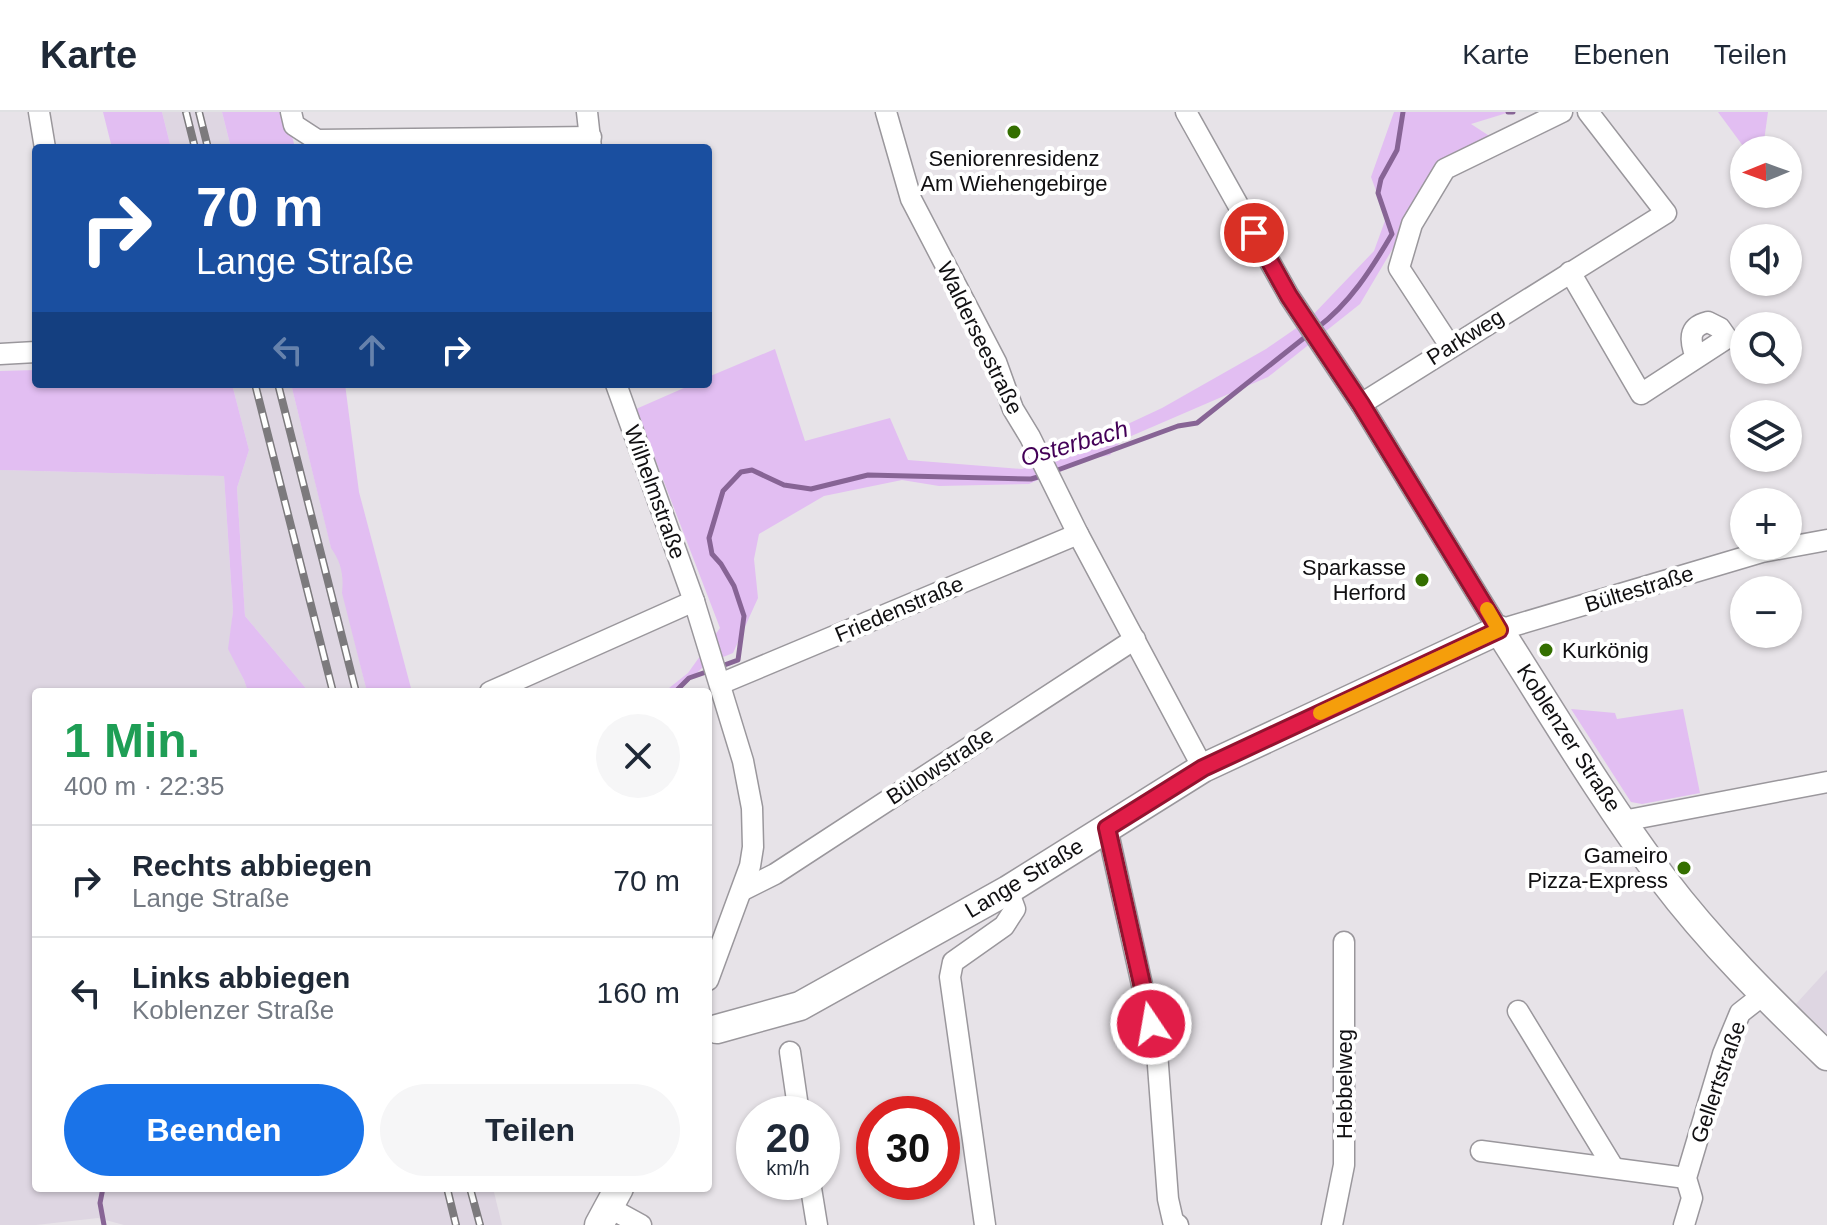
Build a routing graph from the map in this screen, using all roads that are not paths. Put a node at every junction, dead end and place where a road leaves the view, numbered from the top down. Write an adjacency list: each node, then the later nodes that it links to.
1 (39, 112): 9 (street)
2 (587, 112): 8 (street)
3 (886, 112): 17 (street, Walderseestraße)
4 (1186, 112): 16 (street, Koblenzer Straße)
5 (1562, 112): 11 (street)
6 (1588, 112): 10 (street, Parkweg)
7 (292, 118): 8 (street)
8 (591, 142)
9 (44, 144)
10 (1570, 272): 11 (street, Parkweg); 14 (street)
11 (1450, 346): 16 (street, Parkweg)
12 (32, 352): 13 (street)
13 (0, 354)
14 (1696, 358)
15 (617, 388): 19 (street, Wilhelmstraße)
16 (1361, 404): 20 (street, Koblenzer Straße)
17 (1078, 534): 21 (street, Walderseestraße); 22 (street, Friedenstraße)
18 (1827, 540): 20 (street, Bültestraße)
19 (694, 601): 22 (street, Wilhelmstraße); 23 (street)
20 (1499, 630): 24 (street, Lange Straße); 26 (street, Koblenzer Straße)
21 (1135, 639): 24 (street, Walderseestraße); 28 (street, Bülowstraße)
22 (718, 678): 28 (street, Wilhelmstraße)
23 (499, 688)
24 (1203, 768): 27 (street, Lange Straße)
25 (1827, 782): 26 (street)
26 (1623, 821): 32 (street, Koblenzer Straße)
27 (1107, 828): 29 (street, Lange Straße); 46 (street)
28 (743, 890): 31 (street, Wilhelmstraße)
29 (1008, 890): 34 (street, Lange Straße); 45 (street)
30 (1344, 942): 47 (street, Hebbelweg)
31 (712, 970)
32 (1763, 995): 36 (street, Koblenzer Straße); 40 (street, Gellertstraße)
33 (1518, 1011): 39 (street)
34 (712, 1030)
35 (790, 1052): 37 (street)
36 (1827, 1056)
37 (796, 1096)
38 (1481, 1151): 39 (street)
39 (1613, 1167): 40 (street)
40 (1686, 1178): 48 (street, Gellertstraße)
41 (813, 1200): 44 (street)
42 (609, 1207): 43 (street)
43 (641, 1225)
44 (817, 1225)
45 (985, 1225)
46 (1178, 1225)
47 (1332, 1225)
48 (1684, 1225)

